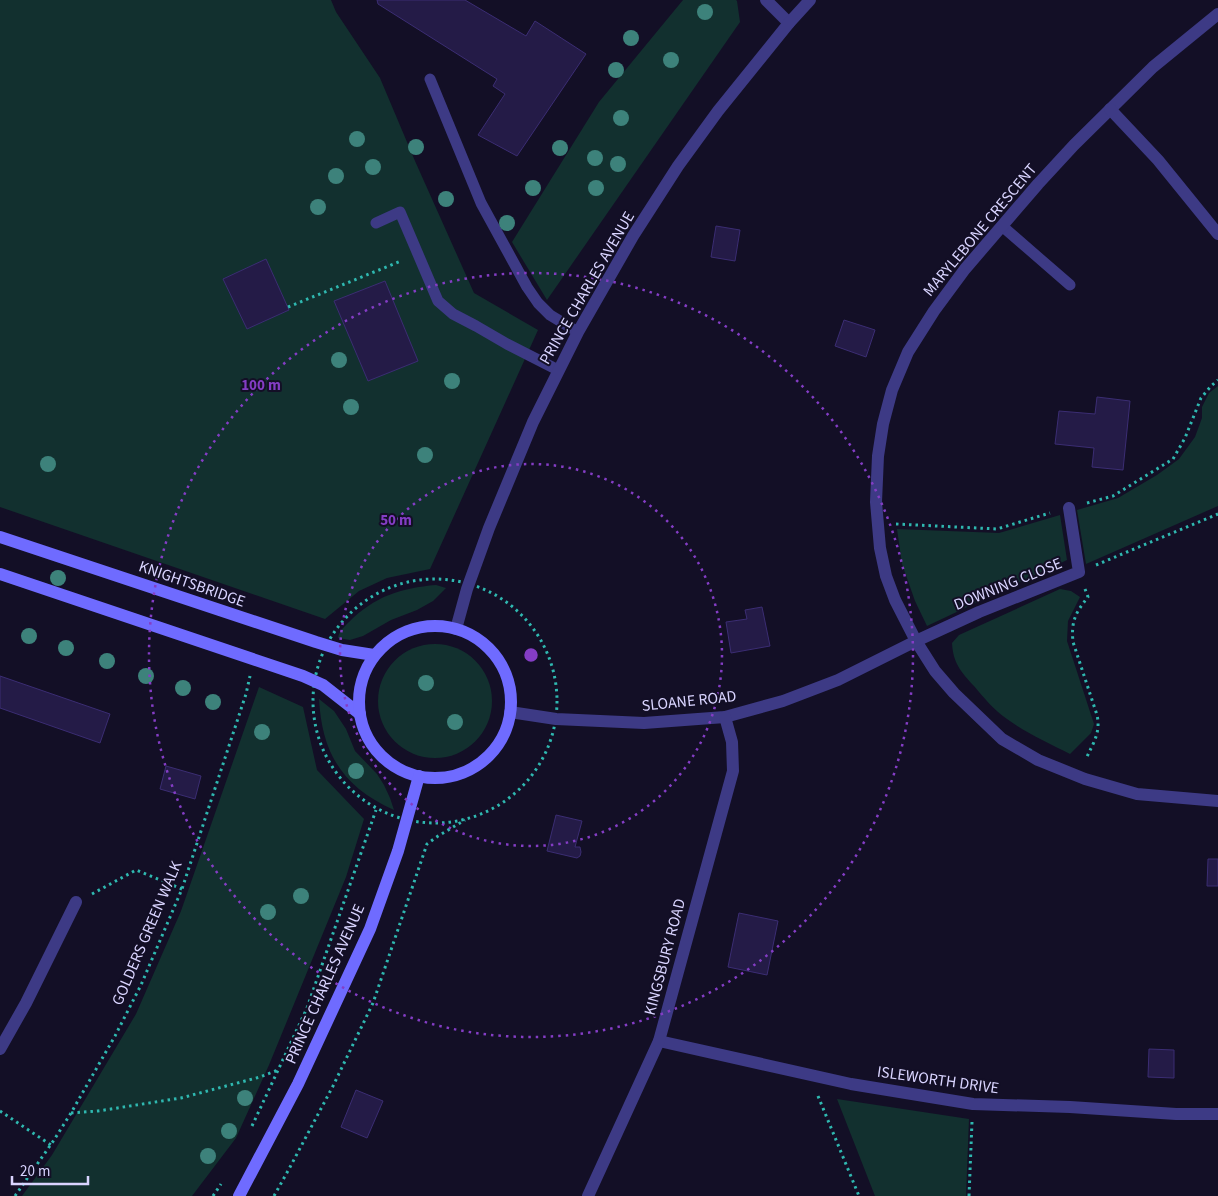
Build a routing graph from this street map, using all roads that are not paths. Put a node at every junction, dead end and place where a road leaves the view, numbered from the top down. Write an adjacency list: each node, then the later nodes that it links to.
1 (766, 0): 4 (street)
2 (810, 0): 4 (street, PRINCE CHARLES AVENUE)
3 (1218, 14): 6 (street, MARYLEBONE CRESCENT)
4 (789, 23): 11 (street, PRINCE CHARLES AVENUE)
5 (430, 79): 11 (lane)
6 (1110, 109): 8 (street, MARYLEBONE CRESCENT); 9 (street)
7 (376, 223): 12 (lane)
8 (1002, 226): 10 (lane); 17 (street, MARYLEBONE CRESCENT)
9 (1218, 234)
10 (1070, 285)
11 (578, 332): 12 (street, PRINCE CHARLES AVENUE)
12 (558, 370): 16 (street, PRINCE CHARLES AVENUE)
13 (1069, 508): 17 (street, DOWNING CLOSE)
14 (0, 537): 18 (street, KNIGHTSBRIDGE)
15 (0, 574): 20 (street)
16 (456, 629): 18 (street); 19 (street)
17 (916, 641): 21 (street, SLOANE ROAD); 23 (street, MARYLEBONE CRESCENT)
18 (374, 655): 20 (street)
19 (510, 712): 21 (street, SLOANE ROAD); 22 (street)
20 (360, 714): 22 (street)
21 (725, 717): 25 (street, KINGSBURY ROAD)
22 (419, 776): 28 (street, PRINCE CHARLES AVENUE)
23 (1218, 801)
24 (76, 902): 26 (street)
25 (659, 1041): 27 (street, ISLEWORTH DRIVE); 29 (street, KINGSBURY ROAD)
26 (0, 1049)
27 (1218, 1114)
28 (239, 1196)
29 (588, 1196)

